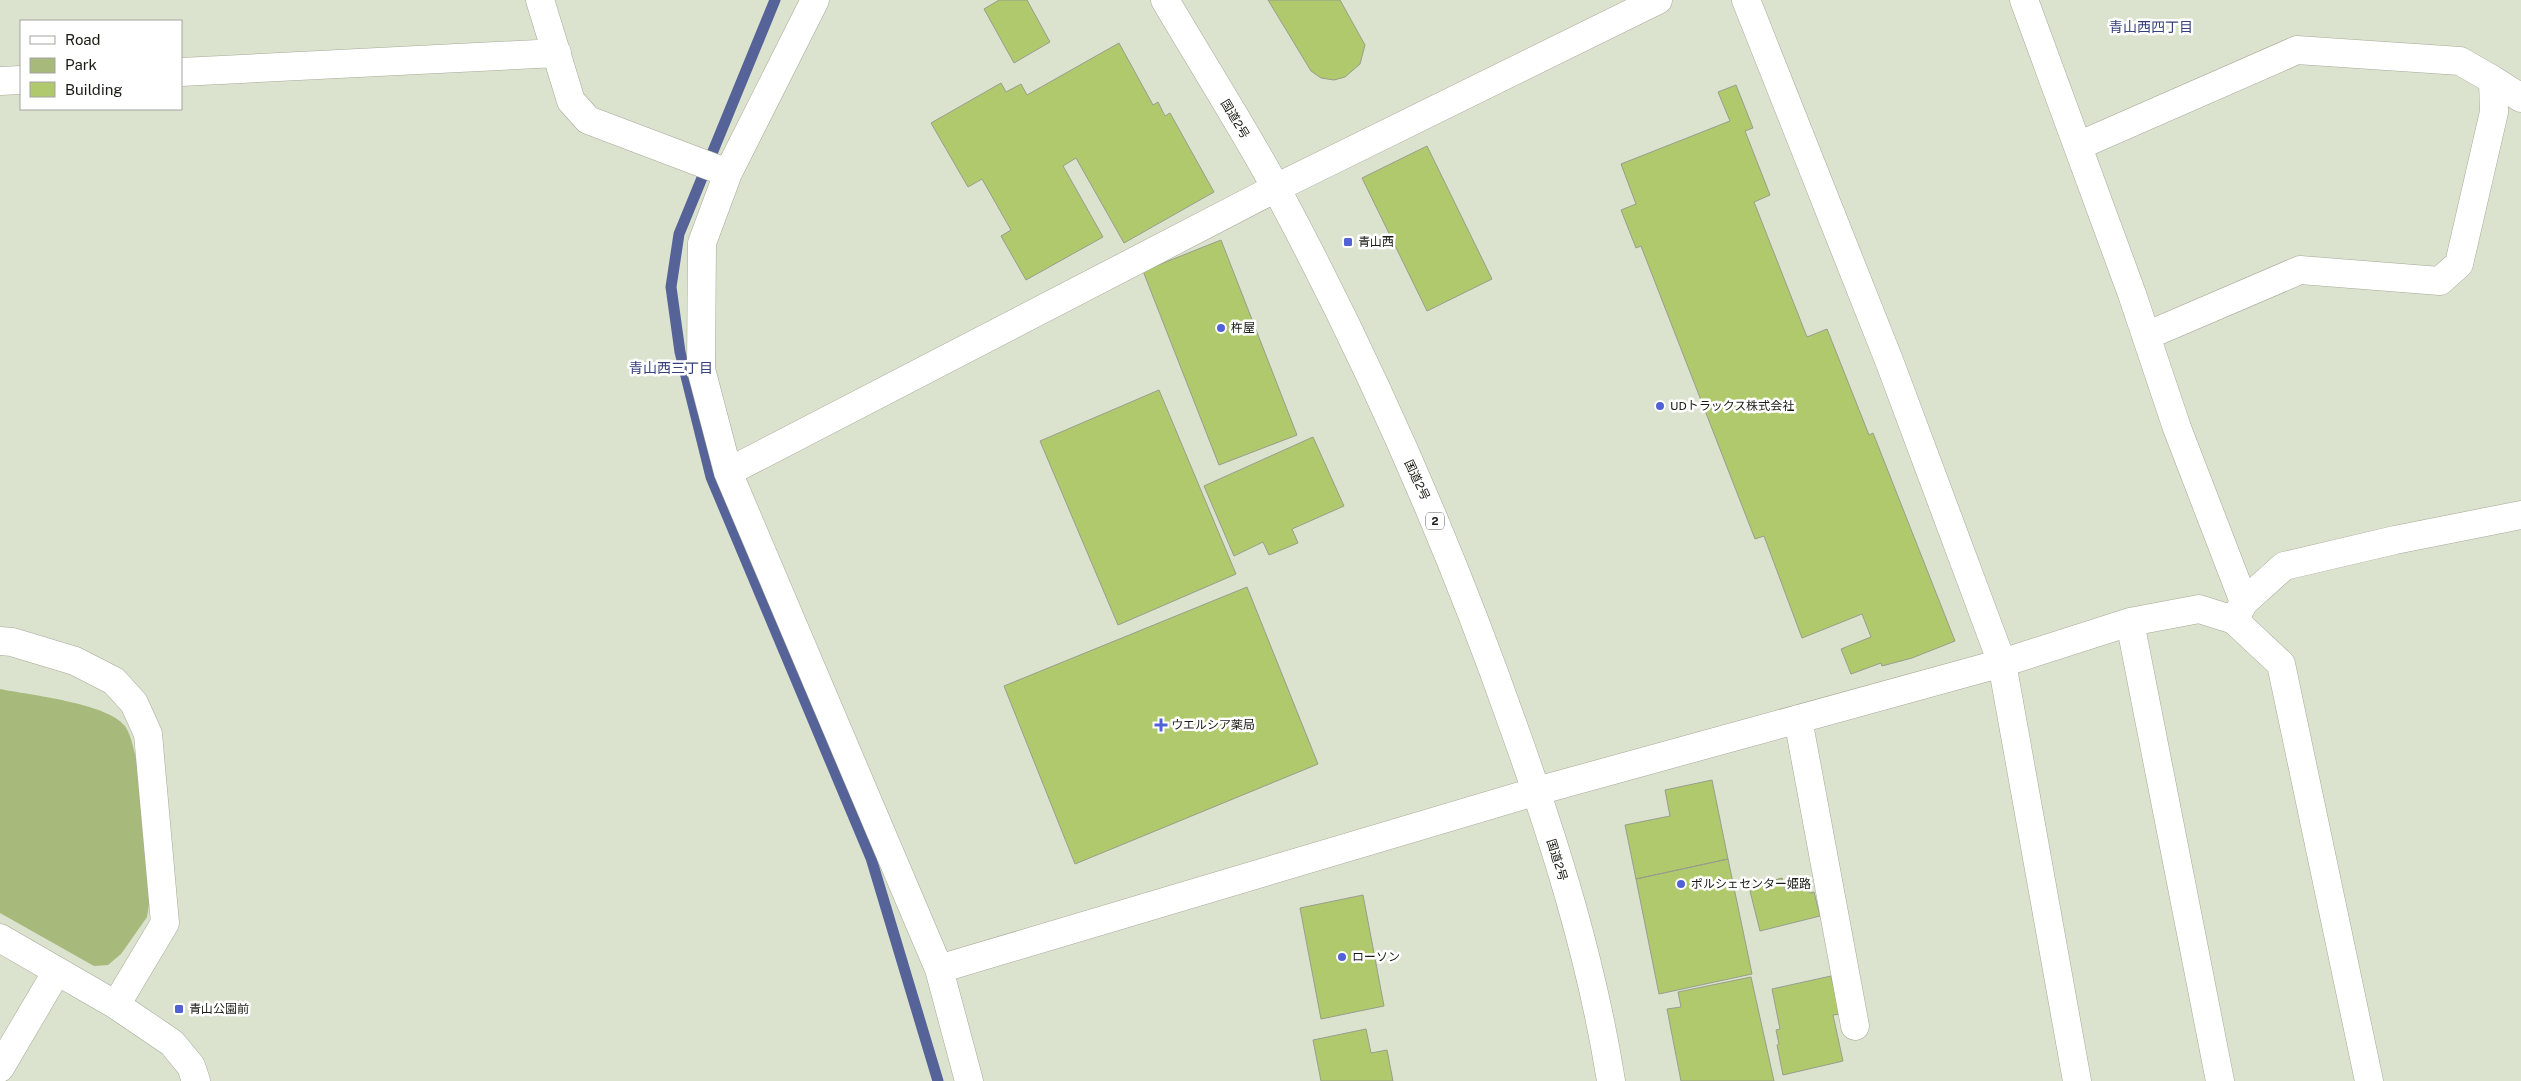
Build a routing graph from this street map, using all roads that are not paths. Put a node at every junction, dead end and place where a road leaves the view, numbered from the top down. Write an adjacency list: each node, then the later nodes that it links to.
1 (540, 0): 7 (main road)
2 (815, 0): 14 (main road)
3 (1165, 0): 15 (main road, 国道2号 / 2)
4 (1746, 0): 22 (main road)
5 (2024, 0): 13 (main road)
6 (1640, 4): 15 (main road)
7 (557, 53): 8 (main road); 14 (main road)
8 (182, 72)
9 (20, 80): 11 (main road)
10 (2493, 80): 12 (main road); 13 (main road); 16 (main road)
11 (0, 81)
12 (2521, 98)
13 (2078, 146): 16 (main road)
14 (728, 173): 17 (main road)
15 (1276, 188): 17 (main road); 24 (main road, 国道2号 / 2)
16 (2146, 336): 19 (main road)
17 (728, 472): 26 (main road)
18 (2521, 515): 19 (main road)
19 (2239, 611): 20 (main road); 36 (main road)
20 (2130, 622): 22 (main road); 35 (main road)
21 (0, 641): 28 (main road)
22 (2002, 663): 23 (main road); 34 (main road)
23 (1798, 719): 24 (main road); 29 (main road)
24 (1537, 791): 26 (main road); 33 (main road, 国道2号 / 2)
25 (0, 938): 27 (main road)
26 (939, 969): 32 (main road)
27 (57, 971): 28 (main road); 30 (main road)
28 (116, 1006): 31 (main road)
29 (1855, 1026)
30 (0, 1068)
31 (196, 1081)
32 (969, 1081)
33 (1611, 1081)
34 (2077, 1081)
35 (2220, 1081)
36 (2369, 1081)

